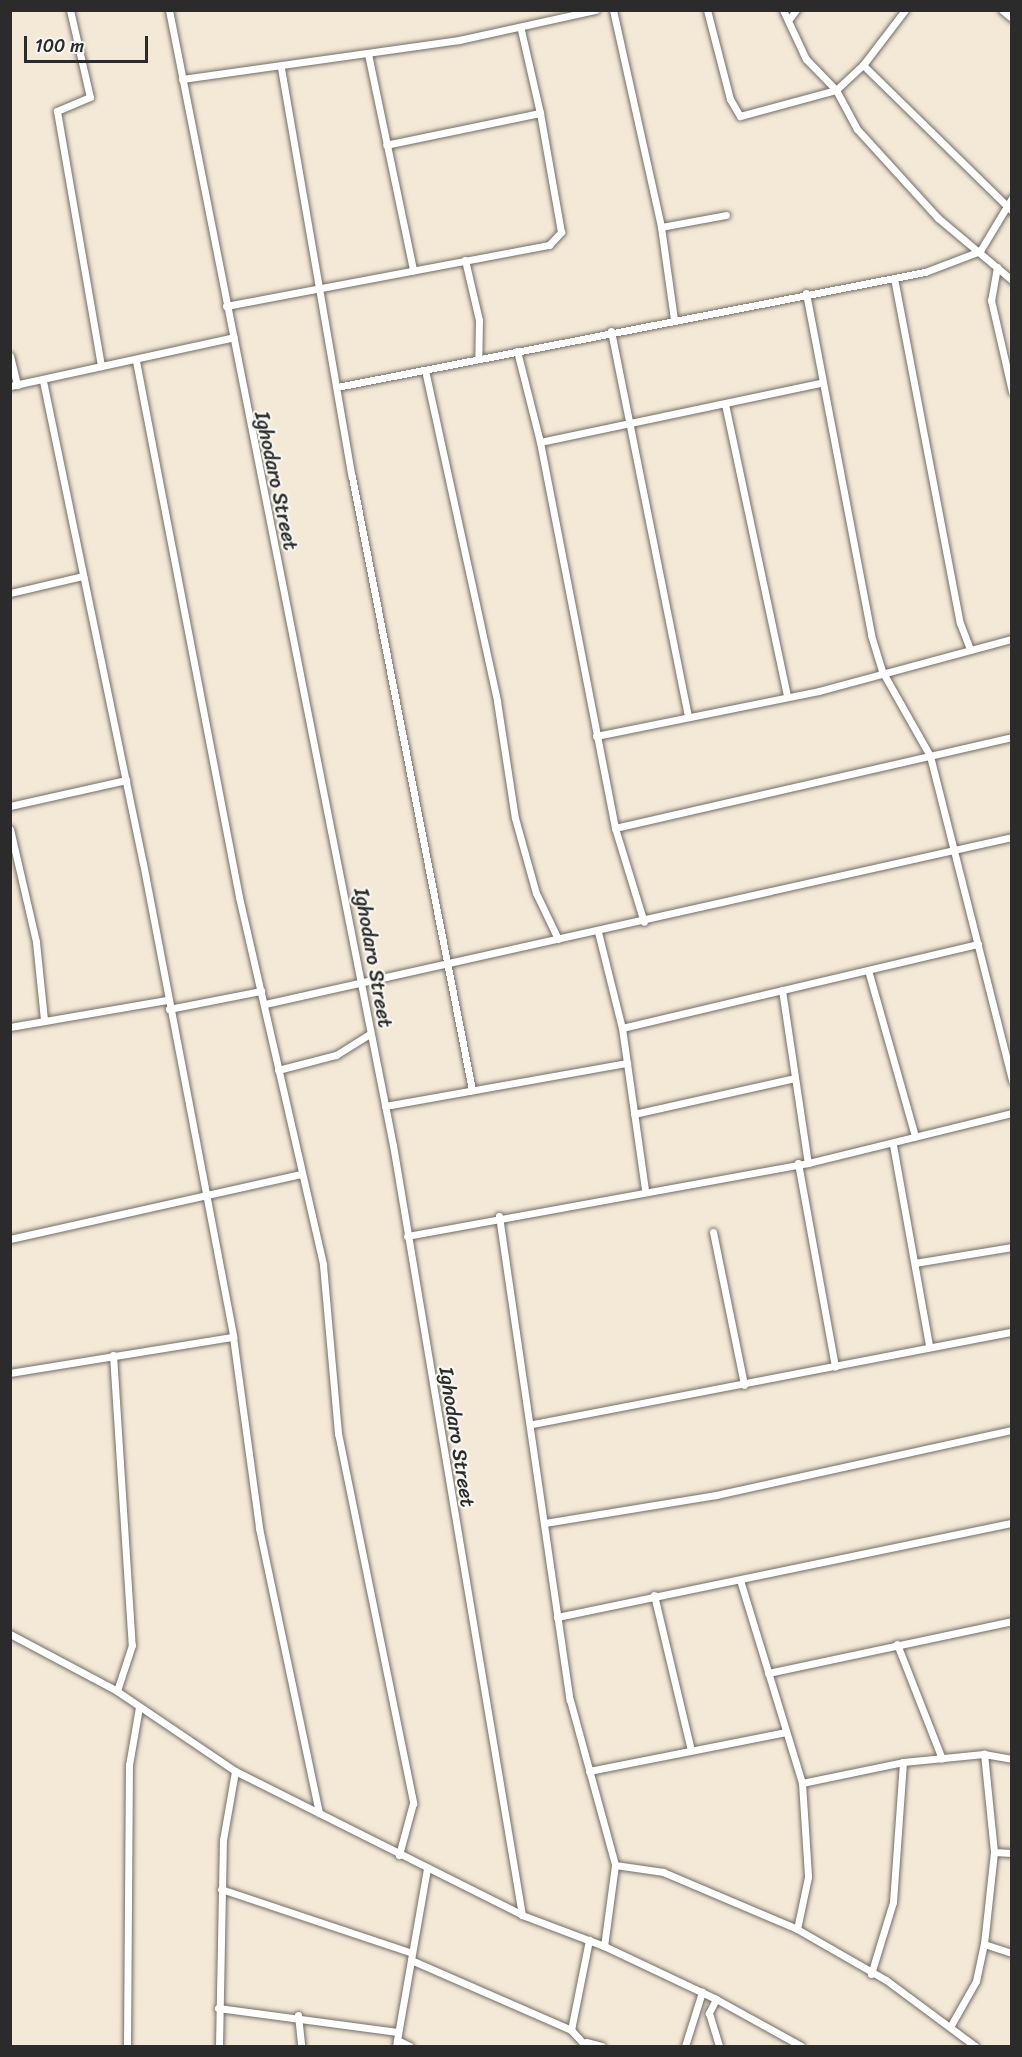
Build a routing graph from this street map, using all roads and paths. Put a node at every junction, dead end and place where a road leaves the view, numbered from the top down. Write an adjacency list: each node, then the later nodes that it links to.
1 (70, 10): 40 (street)
2 (170, 10): 16 (street, Ighodaro Street)
3 (596, 10): 12 (street)
4 (613, 10): 23 (street)
5 (707, 10): 17 (street)
6 (783, 10): 10 (street)
7 (796, 10): 10 (street)
8 (904, 10): 14 (street)
9 (1002, 10): 11 (street)
10 (790, 18): 17 (street)
11 (1011, 18)
12 (521, 30): 13 (street); 18 (street)
13 (368, 54): 15 (street); 19 (street)
14 (863, 65): 17 (street); 21 (street)
15 (281, 68): 16 (street); 30 (street)
16 (182, 80): 32 (street, Ighodaro Street)
17 (836, 90): 24 (street)
18 (540, 112): 19 (street); 25 (street)
19 (386, 145): 27 (street)
20 (1011, 198): 21 (street)
21 (1008, 208): 24 (street)
22 (726, 215): 23 (street)
23 (661, 227): 33 (street)
24 (980, 251): 26 (street); 28 (street)
25 (465, 260): 27 (street); 38 (street)
26 (998, 267): 29 (street); 46 (street)
27 (413, 270): 30 (street)
28 (894, 278): 31 (street); 53 (street)
29 (1011, 280)
30 (319, 285): 32 (street); 45 (street)
31 (806, 293): 33 (street); 43 (street)
32 (226, 306): 35 (street, Ighodaro Street)
33 (674, 319): 34 (street)
34 (611, 331): 36 (street); 48 (street)
35 (234, 338): 39 (street); 72 (street, Ighodaro Street)
36 (517, 351): 38 (street); 49 (street)
37 (10, 356): 44 (street)
38 (478, 359): 41 (street)
39 (136, 361): 40 (street); 74 (street)
40 (101, 366): 42 (street)
41 (425, 370): 45 (street); 68 (street)
42 (43, 381): 44 (street); 50 (street)
43 (819, 383): 47 (street); 54 (street)
44 (14, 386)
45 (337, 387): 70 (street)
46 (1011, 393)
47 (725, 404): 48 (street); 55 (street)
48 (629, 424): 49 (street); 56 (street)
49 (540, 442): 57 (street)
50 (83, 576): 51 (street); 60 (street)
51 (10, 593)
52 (1011, 639): 53 (street)
53 (970, 649): 54 (street)
54 (882, 671): 55 (street); 59 (street)
55 (787, 696): 56 (street)
56 (688, 715): 57 (street)
57 (596, 736): 62 (street)
58 (1011, 737): 59 (street)
59 (930, 756): 62 (street); 65 (street)
60 (126, 780): 61 (street); 75 (street)
61 (10, 806)
62 (615, 828): 66 (street)
63 (10, 829): 78 (street)
64 (1011, 837): 65 (street)
65 (956, 851): 66 (street); 69 (street)
66 (644, 922): 67 (street)
67 (598, 932): 68 (street); 80 (street)
68 (558, 939): 70 (street)
69 (978, 944): 71 (street); 85 (street)
70 (447, 962): 72 (street); 86 (street)
71 (868, 970): 73 (street); 90 (street)
72 (361, 981): 76 (street); 81 (street, Ighodaro Street)
73 (782, 990): 80 (street); 84 (street)
74 (261, 991): 76 (street); 77 (street)
75 (167, 1000): 77 (street); 78 (street)
76 (265, 1004): 83 (street)
77 (169, 1009): 96 (street)
78 (44, 1020): 79 (street)
79 (10, 1027)
80 (622, 1028): 82 (street)
81 (369, 1034): 83 (street); 87 (street, Ighodaro Street)
82 (627, 1063): 86 (street); 89 (street)
83 (278, 1070): 94 (street)
84 (795, 1078): 89 (street); 93 (street)
85 (1011, 1081)
86 (472, 1090): 87 (street)
87 (385, 1106): 99 (street, Ighodaro Street)
88 (1011, 1113): 90 (street)
89 (634, 1114): 95 (street)
90 (915, 1136): 91 (street)
91 (893, 1145): 93 (street); 102 (street)
92 (798, 1163): 93 (street); 95 (street); 107 (street)
93 (808, 1163)
94 (301, 1174): 96 (street); 135 (street)
95 (645, 1189): 97 (street)
96 (204, 1194): 100 (street); 104 (street)
97 (499, 1216): 99 (street); 110 (street)
98 (713, 1232): 109 (street)
99 (407, 1236): 139 (street, Ighodaro Street)
100 (10, 1239)
101 (1011, 1247): 102 (street)
102 (915, 1263): 105 (street)
103 (1011, 1332): 105 (street)
104 (233, 1337): 106 (street); 132 (street)
105 (929, 1345): 107 (street)
106 (113, 1355): 108 (street); 121 (street)
107 (836, 1367): 109 (street)
108 (10, 1373)
109 (744, 1385): 110 (street)
110 (533, 1424): 112 (street)
111 (1011, 1430): 112 (street)
112 (545, 1524): 116 (street)
113 (1011, 1524): 114 (street)
114 (740, 1580): 115 (street); 120 (street)
115 (654, 1595): 116 (street); 124 (street)
116 (556, 1617): 130 (street)
117 (1011, 1621): 119 (street)
118 (10, 1634): 121 (street)
119 (897, 1644): 120 (street); 126 (street)
120 (768, 1673): 123 (street)
121 (117, 1691): 122 (street)
122 (139, 1707): 129 (street); 156 (street)
123 (786, 1732): 124 (street); 131 (street)
124 (691, 1750): 130 (street)
125 (984, 1754): 126 (street); 127 (street); 133 (street)
126 (942, 1759): 128 (street)
127 (1011, 1759)
128 (903, 1762): 131 (street); 146 (street)
129 (235, 1771): 132 (street); 138 (street)
130 (589, 1772): 136 (street)
131 (802, 1783): 140 (street)
132 (319, 1813): 135 (street)
133 (994, 1852): 134 (street); 142 (street)
134 (1011, 1853)
135 (399, 1855): 137 (street)
136 (615, 1865): 140 (street); 143 (street)
137 (427, 1868): 139 (street); 145 (street)
138 (221, 1889): 145 (street); 149 (street)
139 (522, 1915): 141 (street)
140 (797, 1929): 146 (street)
141 (589, 1940): 143 (street); 152 (street)
142 (984, 1944): 144 (street); 151 (street)
143 (604, 1946): 147 (street)
144 (1011, 1953)
145 (411, 1956): 152 (street); 153 (street)
146 (872, 1974): 151 (street)
147 (702, 1992): 148 (street); 161 (street)
148 (716, 1999): 162 (street); 163 (street)
149 (218, 2008): 150 (street); 157 (street)
150 (298, 2015): 153 (street); 158 (street)
151 (950, 2028): 164 (street)
152 (571, 2030): 155 (street)
153 (397, 2032): 154 (street)
154 (396, 2043): 159 (street)
155 (586, 2044): 160 (street)
156 (127, 2046)
157 (219, 2046)
158 (301, 2046)
159 (410, 2046)
160 (602, 2046)
161 (685, 2046)
162 (718, 2046)
163 (801, 2046)
164 (975, 2046)

